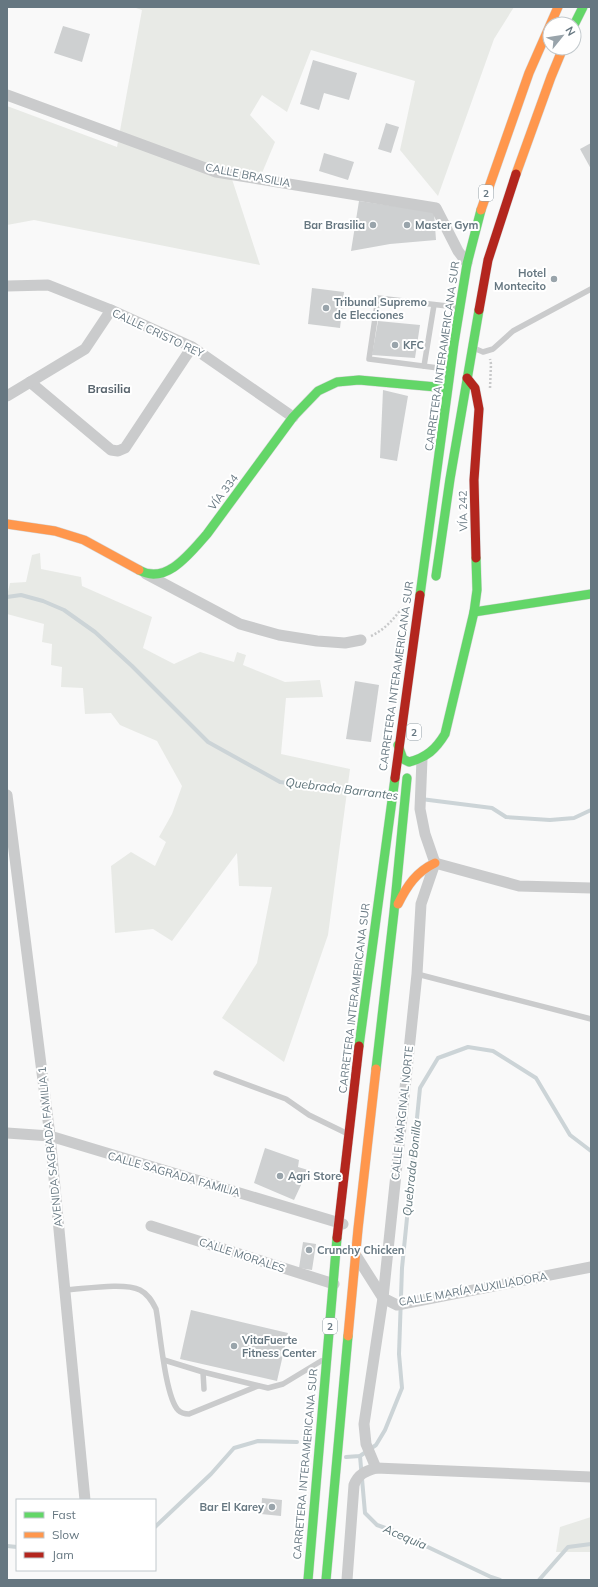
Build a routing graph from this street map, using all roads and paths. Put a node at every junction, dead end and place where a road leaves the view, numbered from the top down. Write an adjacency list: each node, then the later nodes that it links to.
1 (558, 7): 6 (main road, CARRETERA INTERAMERICANA SUR / 2)
2 (583, 7): 3 (main road)
3 (578, 16)
4 (560, 56): 14 (main road, 2)
5 (7, 95): 7 (street, CALLE BRASILIA)
6 (477, 223): 7 (main road, CARRETERA INTERAMERICANA SUR / 2); 14 (main road)
7 (467, 263): 11 (main road, CARRETERA INTERAMERICANA SUR / 2)
8 (7, 286): 12 (street, CALLE CRISTO REY)
9 (591, 289): 14 (lane)
10 (434, 305): 11 (lane); 16 (lane); 16 (lane)
11 (460, 308): 17 (main road, CARRETERA INTERAMERICANA SUR / 2)
12 (111, 310): 13 (street, CALLE CRISTO REY); 19 (street)
13 (192, 347): 19 (street); 22 (street, CALLE CRISTO REY)
14 (472, 347): 15 (main road, 2)
15 (469, 362): 18 (main road, 2); 20 (main road)
16 (424, 366): 17 (lane)
17 (450, 369): 20 (main road, CARRETERA INTERAMERICANA SUR / 2)
18 (467, 378): 23 (main road, 2); 29 (main road, VÍA 242)
19 (30, 382): 21 (street)
20 (447, 388): 22 (main road, VÍA 334); 23 (main road); 31 (main road, CARRETERA INTERAMERICANA SUR / 2)
21 (7, 396)
22 (293, 417): 25 (main road, VÍA 334)
23 (455, 449): 26 (main road, 2)
24 (7, 524): 25 (main road)
25 (143, 573): 30 (street)
26 (436, 582)
27 (591, 594): 29 (main road)
28 (404, 606): 30 (path)
29 (474, 612): 33 (main road, VÍA 242)
30 (360, 640)
31 (398, 745): 32 (main road); 43 (main road, CARRETERA INTERAMERICANA SUR / 2)
32 (410, 758): 33 (main road, VÍA 242); 38 (main road, 2)
33 (422, 759): 35 (street)
34 (7, 795): 36 (street, AVENIDA SAGRADA FAMILIA 1)
35 (435, 863): 37 (street); 38 (main road); 39 (street, CALLE MARGINAL NORTE)
36 (12, 866): 44 (street, AVENIDA SAGRADA FAMILIA 1)
37 (591, 888)
38 (394, 912): 47 (main road, 2)
39 (417, 974): 40 (lane); 52 (street, CALLE MARGINAL NORTE)
40 (591, 1019)
41 (216, 1073): 43 (lane)
42 (7, 1133): 44 (street, CALLE SAGRADA FAMILIA)
43 (349, 1134): 45 (main road, CARRETERA INTERAMERICANA SUR / 2)
44 (50, 1136): 45 (street, CALLE SAGRADA FAMILIA); 51 (street, AVENIDA SAGRADA FAMILIA 1)
45 (340, 1222): 47 (street, CALLE SAGRADA FAMILIA); 50 (main road, CARRETERA INTERAMERICANA SUR / 2)
46 (151, 1226): 50 (street, CALLE MORALES)
47 (358, 1229): 48 (main road, 2)
48 (356, 1255): 52 (street, CALLE MARÍA AUXILIADORA); 62 (main road, 2)
49 (591, 1267): 52 (street, CALLE MARÍA AUXILIADORA)
50 (334, 1284): 53 (main road, CARRETERA INTERAMERICANA SUR / 2)
51 (65, 1290): 54 (lane); 60 (street, AVENIDA SAGRADA FAMILIA 1)
52 (383, 1298): 58 (street, CALLE MARGINAL NORTE)
53 (326, 1358): 56 (lane); 61 (main road, CARRETERA INTERAMERICANA SUR / 2)
54 (164, 1360): 55 (lane); 56 (lane)
55 (203, 1372): 56 (lane); 57 (lane)
56 (258, 1386)
57 (204, 1389)
58 (376, 1468): 59 (street); 63 (street)
59 (591, 1477)
60 (85, 1499)
61 (308, 1580)
62 (326, 1580)
63 (347, 1580)

